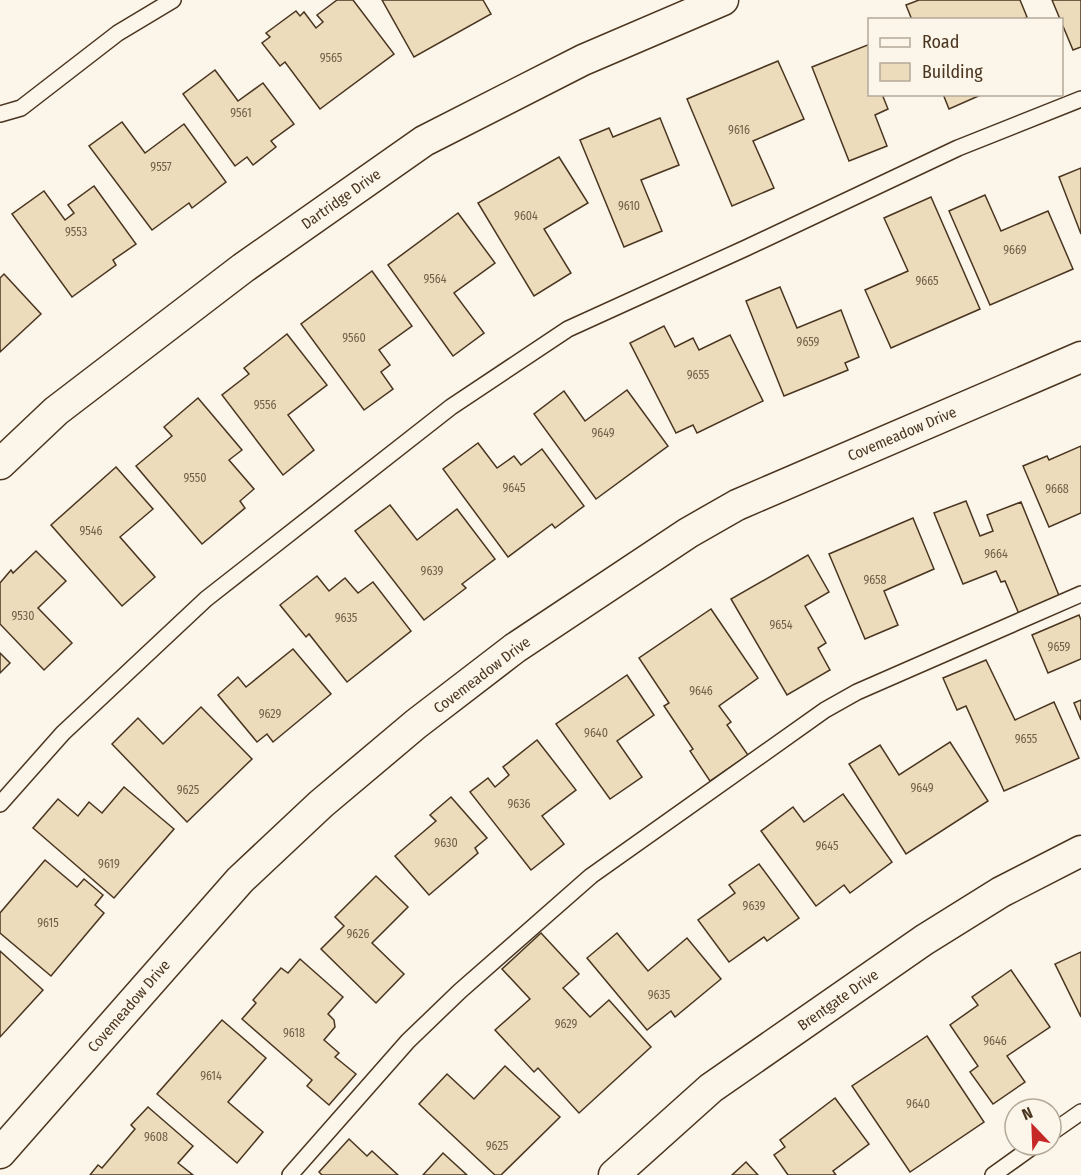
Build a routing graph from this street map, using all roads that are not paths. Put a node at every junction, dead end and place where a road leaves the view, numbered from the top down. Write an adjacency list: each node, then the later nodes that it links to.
1 (173, 0): 4 (lane)
2 (723, 0): 6 (street, Dartridge Drive)
3 (1081, 99): 8 (lane)
4 (0, 114)
5 (1081, 357): 12 (street, Covemeadow Drive)
6 (0, 464)
7 (1081, 594): 14 (lane)
8 (0, 804)
9 (1081, 851): 15 (street, Brentgate Drive)
10 (1081, 1112): 11 (lane)
11 (1063, 1125)
12 (0, 1153)
13 (1018, 1157): 16 (lane)
14 (290, 1175)
15 (614, 1175)
16 (993, 1175)

